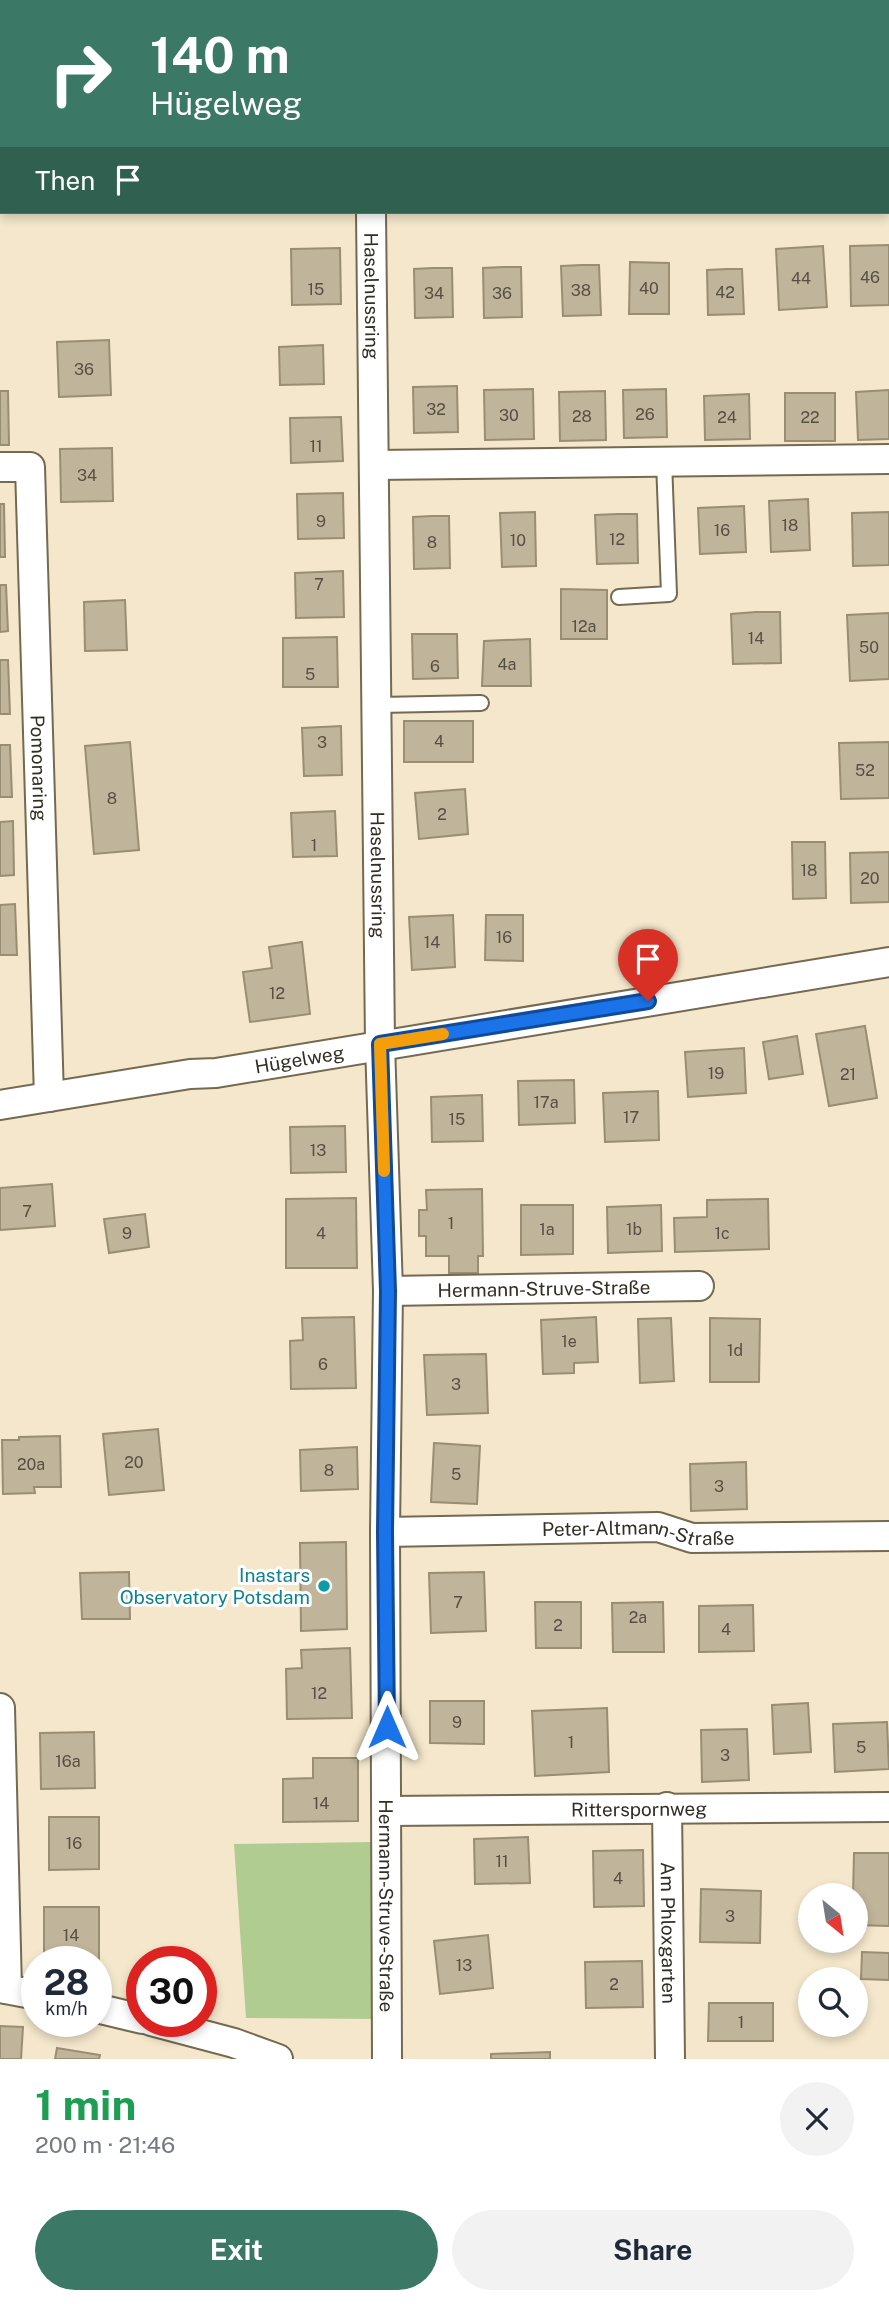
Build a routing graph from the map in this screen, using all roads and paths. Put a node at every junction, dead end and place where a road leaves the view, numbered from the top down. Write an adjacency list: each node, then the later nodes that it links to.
1 (371, 214): 4 (street, Haselnussring)
2 (889, 458): 3 (street)
3 (664, 461): 4 (street); 6 (lane)
4 (375, 465): 8 (street, Haselnussring)
5 (0, 467): 11 (street, Pomonaring)
6 (620, 597)
7 (481, 703): 8 (lane)
8 (378, 705): 10 (street, Haselnussring)
9 (889, 962): 10 (street, Hügelweg)
10 (380, 1044): 11 (street, Hügelweg); 14 (street, Hermann-Struve-Straße)
11 (49, 1097): 12 (street, Hügelweg)
12 (0, 1105)
13 (699, 1286): 14 (street, Hermann-Struve-Straße)
14 (388, 1291): 15 (street, Hermann-Struve-Straße)
15 (385, 1532): 16 (street, Peter-Altmann-Straße); 20 (street, Hermann-Struve-Straße)
16 (889, 1536)
17 (0, 1708): 21 (street)
18 (667, 1807): 19 (street, Ritterspornweg); 20 (street, Ritterspornweg); 25 (street, Am Phloxgarten)
19 (889, 1807)
20 (387, 1811): 24 (street, Hermann-Struve-Straße)
21 (4, 1988)
22 (211, 2037): 23 (street)
23 (278, 2059)
24 (387, 2059)
25 (670, 2059)

